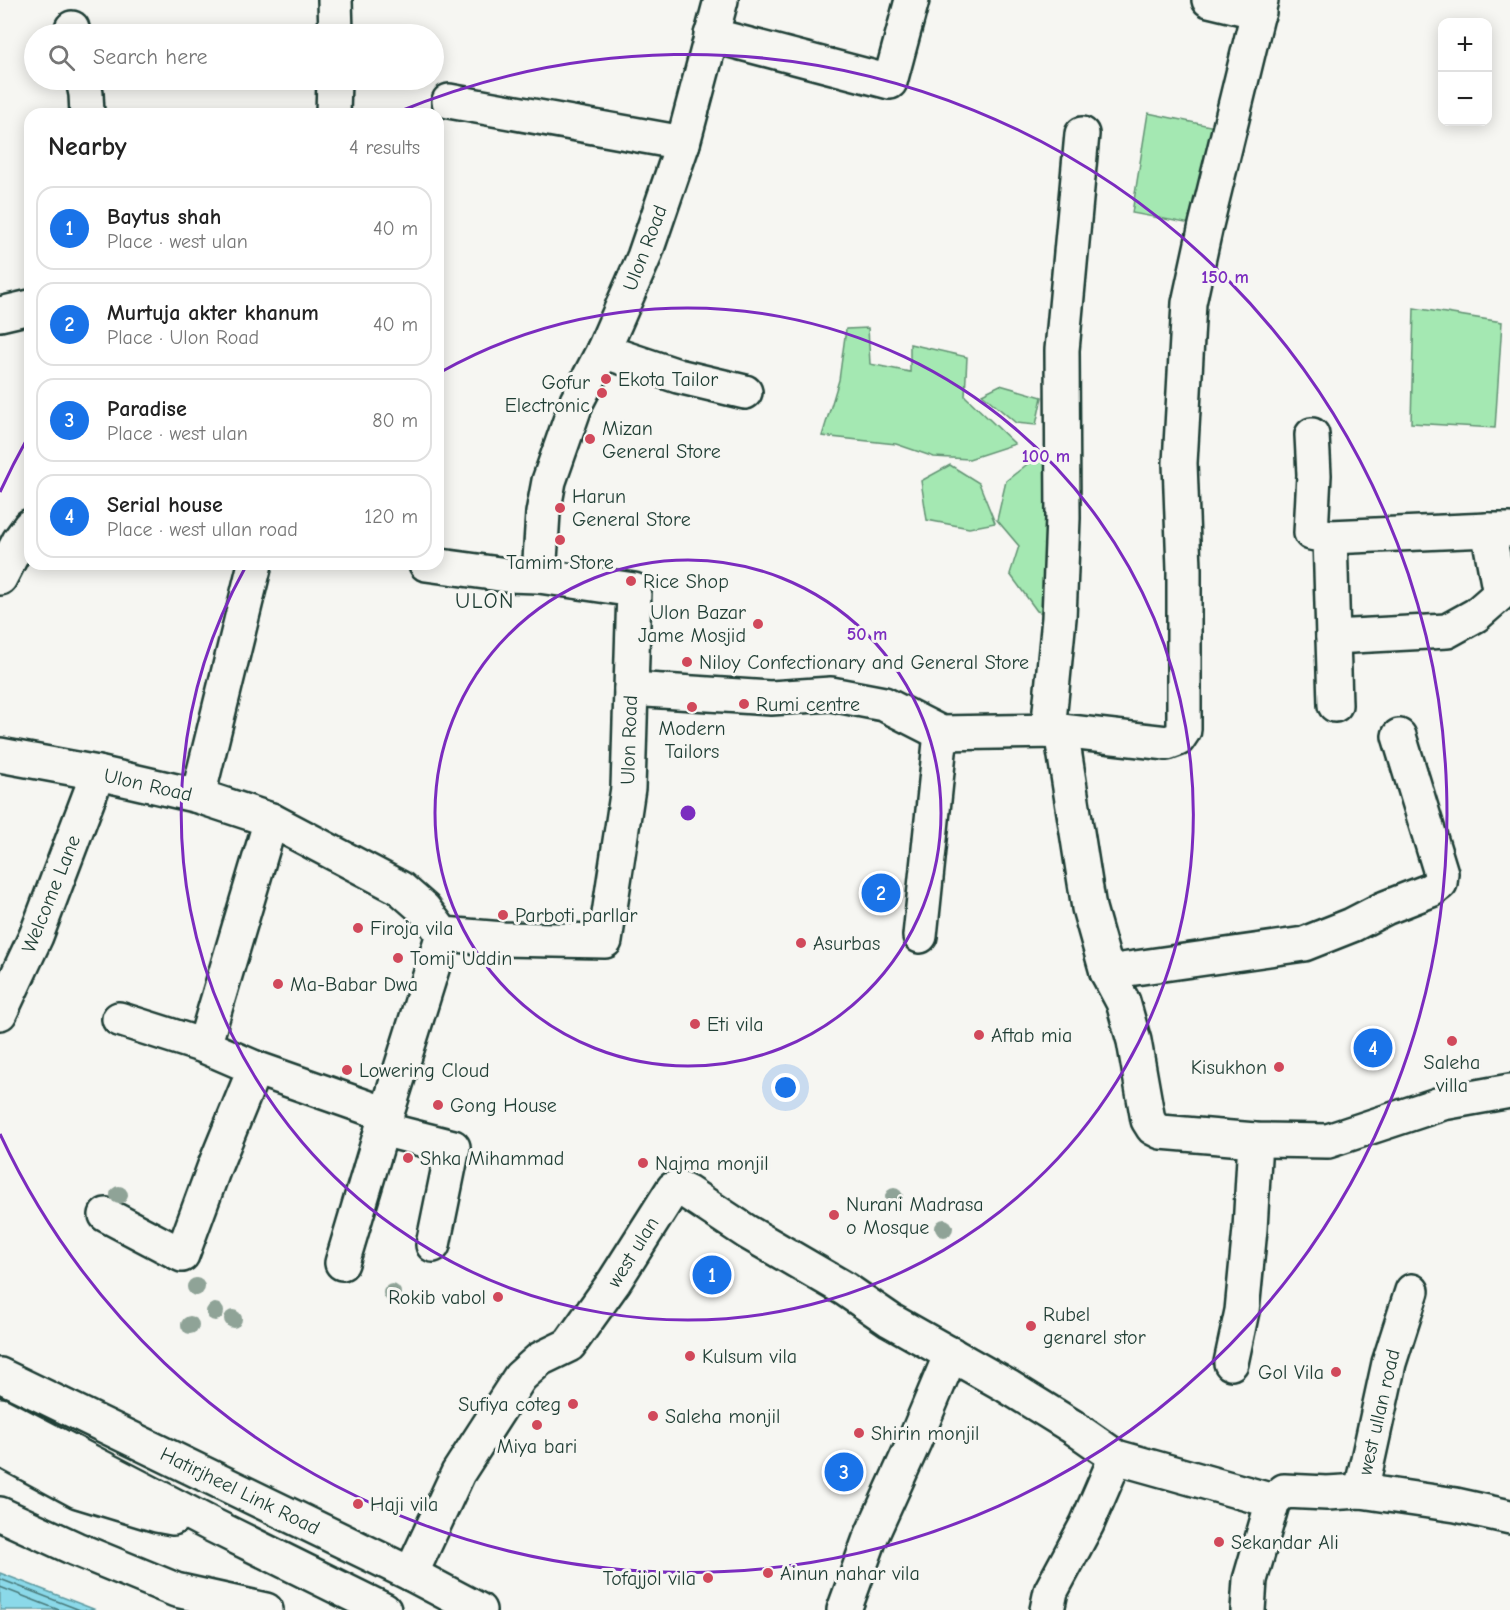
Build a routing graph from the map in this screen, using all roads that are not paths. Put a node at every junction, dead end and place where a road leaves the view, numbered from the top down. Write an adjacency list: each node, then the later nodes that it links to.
1 (335, 0): 6 (street)
2 (721, 0): 7 (street, Ulon Road)
3 (912, 0): 7 (street)
4 (1209, 0): 5 (street)
5 (1260, 6): 30 (street)
6 (336, 24)
7 (711, 35): 14 (street, Ulon Road)
8 (85, 90): 11 (street)
9 (334, 90): 12 (street)
10 (449, 101): 14 (street)
11 (87, 108)
12 (333, 108)
13 (1082, 134): 30 (street)
14 (683, 142): 17 (street, Ulon Road)
15 (24, 308): 16 (street)
16 (0, 314)
17 (603, 351): 18 (street); 25 (street, Ulon Road)
18 (745, 392)
19 (1312, 435): 22 (street)
20 (1499, 530): 22 (street); 27 (street)
21 (24, 534): 26 (street)
22 (1330, 537): 27 (street)
23 (444, 566): 25 (street)
24 (254, 570): 35 (street)
25 (539, 576): 28 (street, Ulon Road)
26 (0, 578)
27 (1333, 637): 29 (street)
28 (631, 689): 31 (street); 37 (street, Ulon Road)
29 (1335, 705)
30 (1055, 731): 31 (street); 39 (street)
31 (942, 733): 38 (street)
32 (1399, 736): 39 (street)
33 (0, 755): 34 (street, Ulon Road)
34 (98, 773): 35 (street, Ulon Road); 40 (street, Welcome Lane)
35 (198, 796): 36 (street, Ulon Road)
36 (271, 820): 37 (street, Ulon Road); 42 (street)
37 (443, 934): 45 (street)
38 (920, 936)
39 (1107, 972): 46 (street)
40 (0, 1013)
41 (119, 1019): 42 (street)
42 (204, 1046): 43 (street)
43 (255, 1068): 45 (street); 47 (street)
44 (1510, 1090): 46 (street)
45 (384, 1122): 48 (street); 49 (street)
46 (1255, 1140): 52 (street)
47 (106, 1215)
48 (433, 1245)
49 (342, 1263)
50 (1412, 1291): 57 (street, west ullan road)
51 (951, 1354): 56 (street, west ulan); 62 (street, west ulan); 66 (street)
52 (1231, 1363)
53 (1, 1378): 62 (street, Hatirjheel Link Road)
54 (0, 1415): 61 (street)
55 (0, 1449): 61 (street)
56 (1116, 1457): 58 (street, west ullan road); 67 (street)
57 (1361, 1491): 58 (street, west ullan road); 60 (street, west ullan road)
58 (1279, 1496): 68 (street)
59 (0, 1514): 63 (street)
60 (1510, 1517)
61 (210, 1524): 64 (street)
62 (411, 1574): 65 (street, Hatirjheel Link Road)
63 (266, 1610)
64 (384, 1610)
65 (479, 1610)
66 (844, 1610)
67 (1047, 1610)
68 (1248, 1610)

